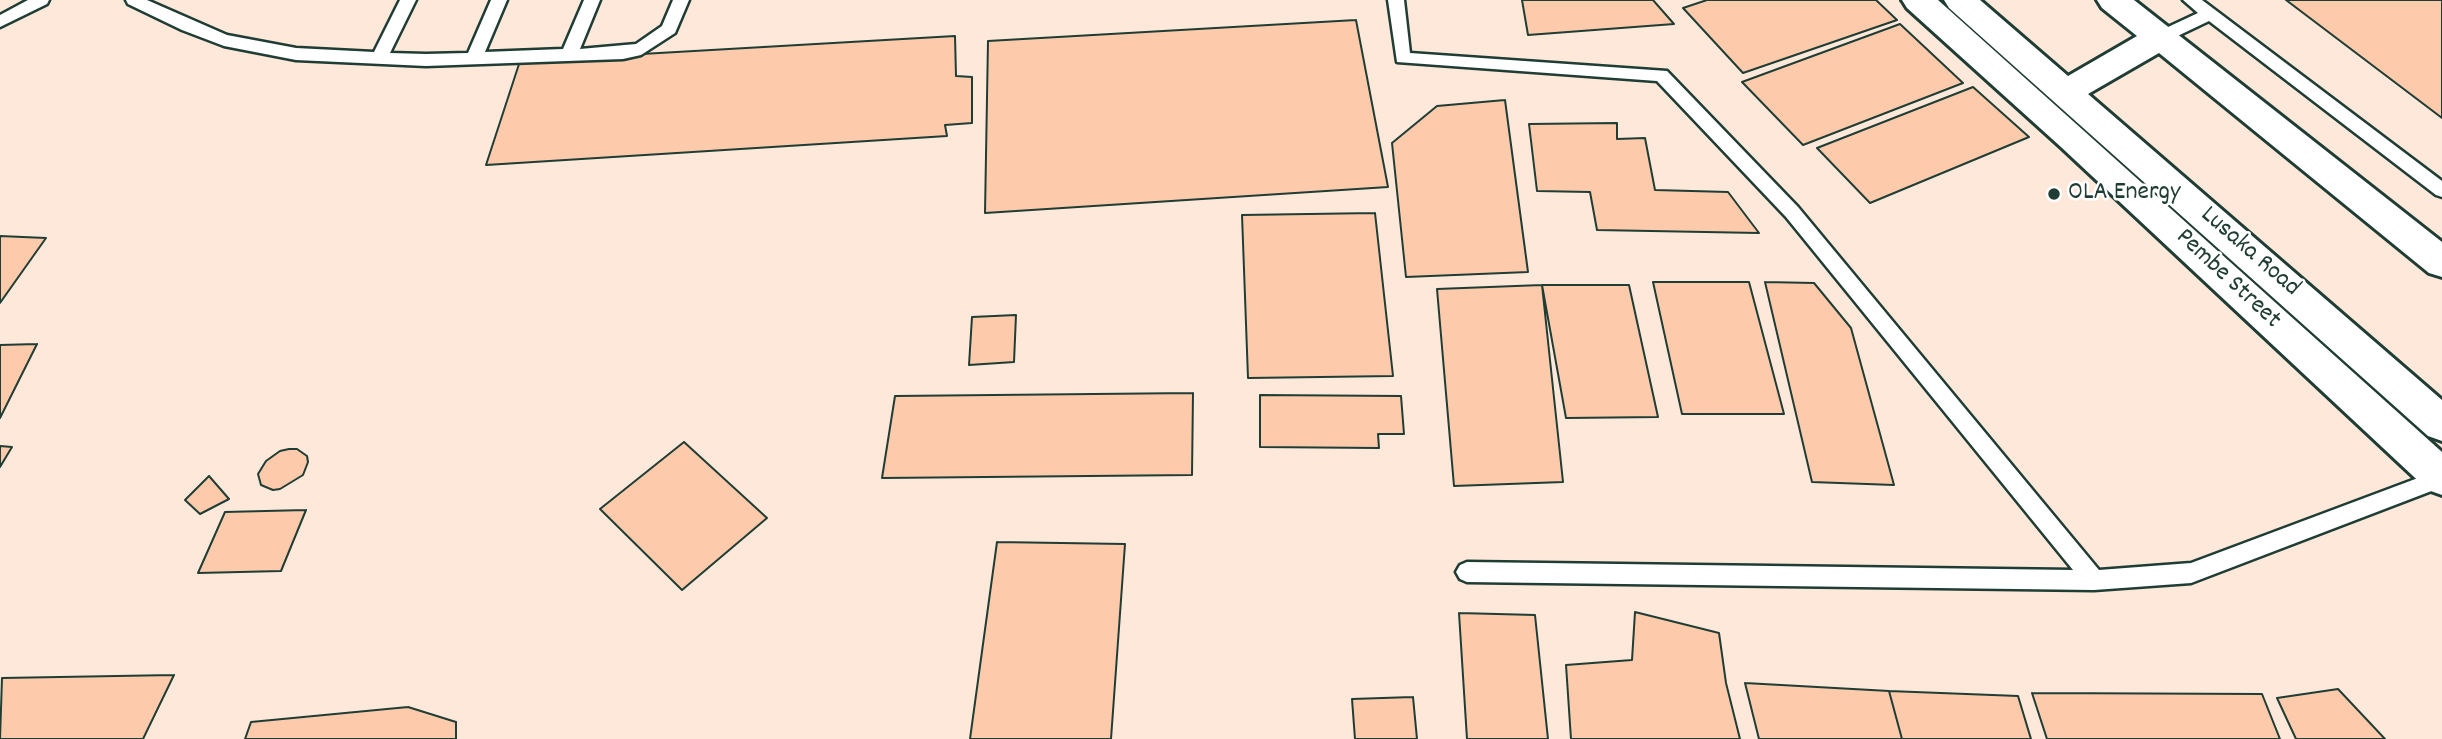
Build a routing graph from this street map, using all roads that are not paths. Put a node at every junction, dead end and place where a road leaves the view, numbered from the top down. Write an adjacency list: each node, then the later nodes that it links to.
1 (41, 0): 13 (lane)
2 (134, 0): 16 (lane)
3 (408, 0): 16 (lane)
4 (499, 0): 17 (lane)
5 (592, 0): 15 (lane)
6 (681, 0): 15 (lane)
7 (1396, 0): 26 (lane)
8 (1918, 0): 22 (main road, Pembe Street)
9 (1960, 0): 18 (main road, Lusaka Road)
10 (2113, 0): 14 (main road)
11 (2191, 0): 12 (lane)
12 (2210, 14): 14 (lane); 19 (lane)
13 (0, 22)
14 (2159, 38): 18 (main road); 20 (main road)
15 (570, 53): 17 (lane)
16 (379, 58): 17 (lane)
17 (474, 58)
18 (2066, 92): 21 (main road, Lusaka Road)
19 (2442, 190)
20 (2442, 263)
21 (2390, 377): 22 (main road); 23 (main road, Lusaka Road)
22 (2351, 394): 24 (main road, Pembe Street)
23 (2442, 424)
24 (2442, 477): 26 (lane)
25 (1467, 572): 26 (lane)
26 (2094, 580)

